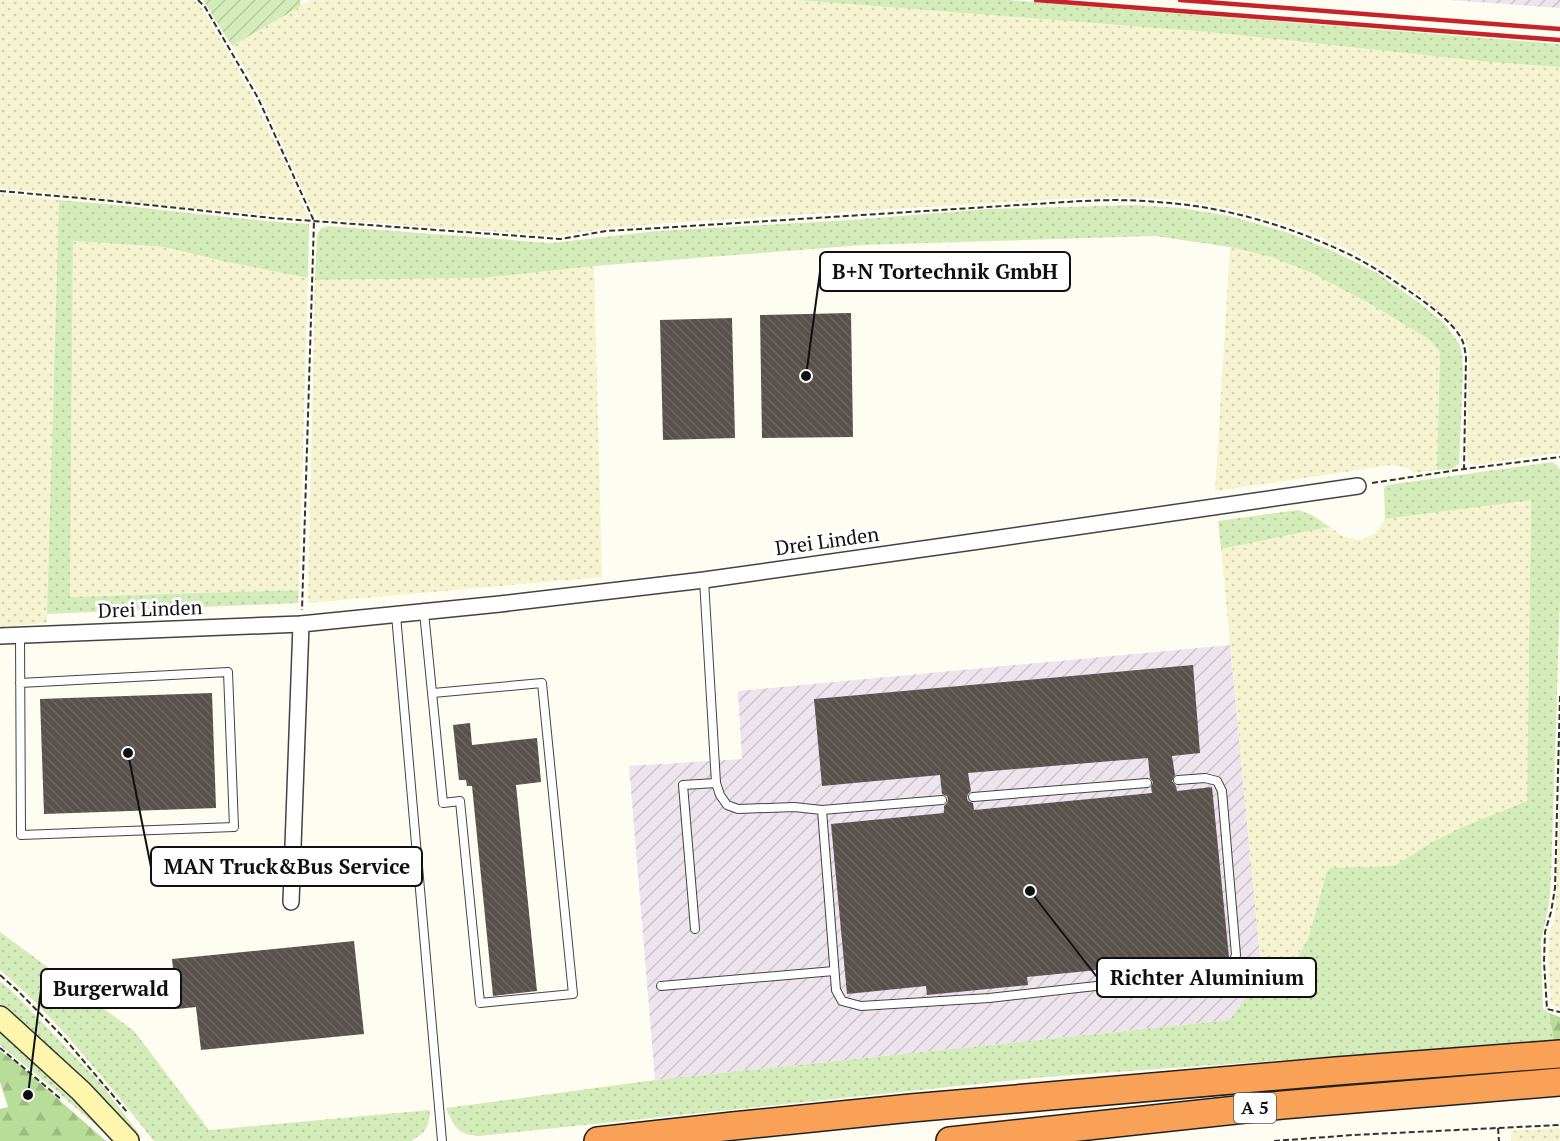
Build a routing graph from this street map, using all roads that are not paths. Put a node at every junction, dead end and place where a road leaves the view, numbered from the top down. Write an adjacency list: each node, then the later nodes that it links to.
1 (1358, 486): 2 (street, Drei Linden)
2 (704, 580): 3 (street, Drei Linden); 11 (lane)
3 (424, 612): 4 (street, Drei Linden); 9 (lane)
4 (396, 615): 5 (street, Drei Linden); 24 (lane)
5 (301, 624): 6 (street, Drei Linden); 16 (street)
6 (20, 635): 7 (street, Drei Linden); 8 (lane)
7 (0, 636)
8 (20, 683): 8 (lane)
9 (433, 693): 9 (lane)
10 (1178, 780): 18 (lane)
11 (716, 783): 15 (lane); 17 (lane)
12 (1147, 783): 13 (lane)
13 (973, 797)
14 (942, 800): 15 (lane)
15 (822, 810): 18 (lane)
16 (291, 902)
17 (695, 929)
18 (834, 971): 19 (lane)
19 (661, 986)
20 (0, 1017): 23 (main road)
21 (1560, 1054): 25 (highway, A 5)
22 (1560, 1082): 26 (highway, A 5)
23 (129, 1141)
24 (442, 1141)
25 (598, 1141)
26 (950, 1141)

